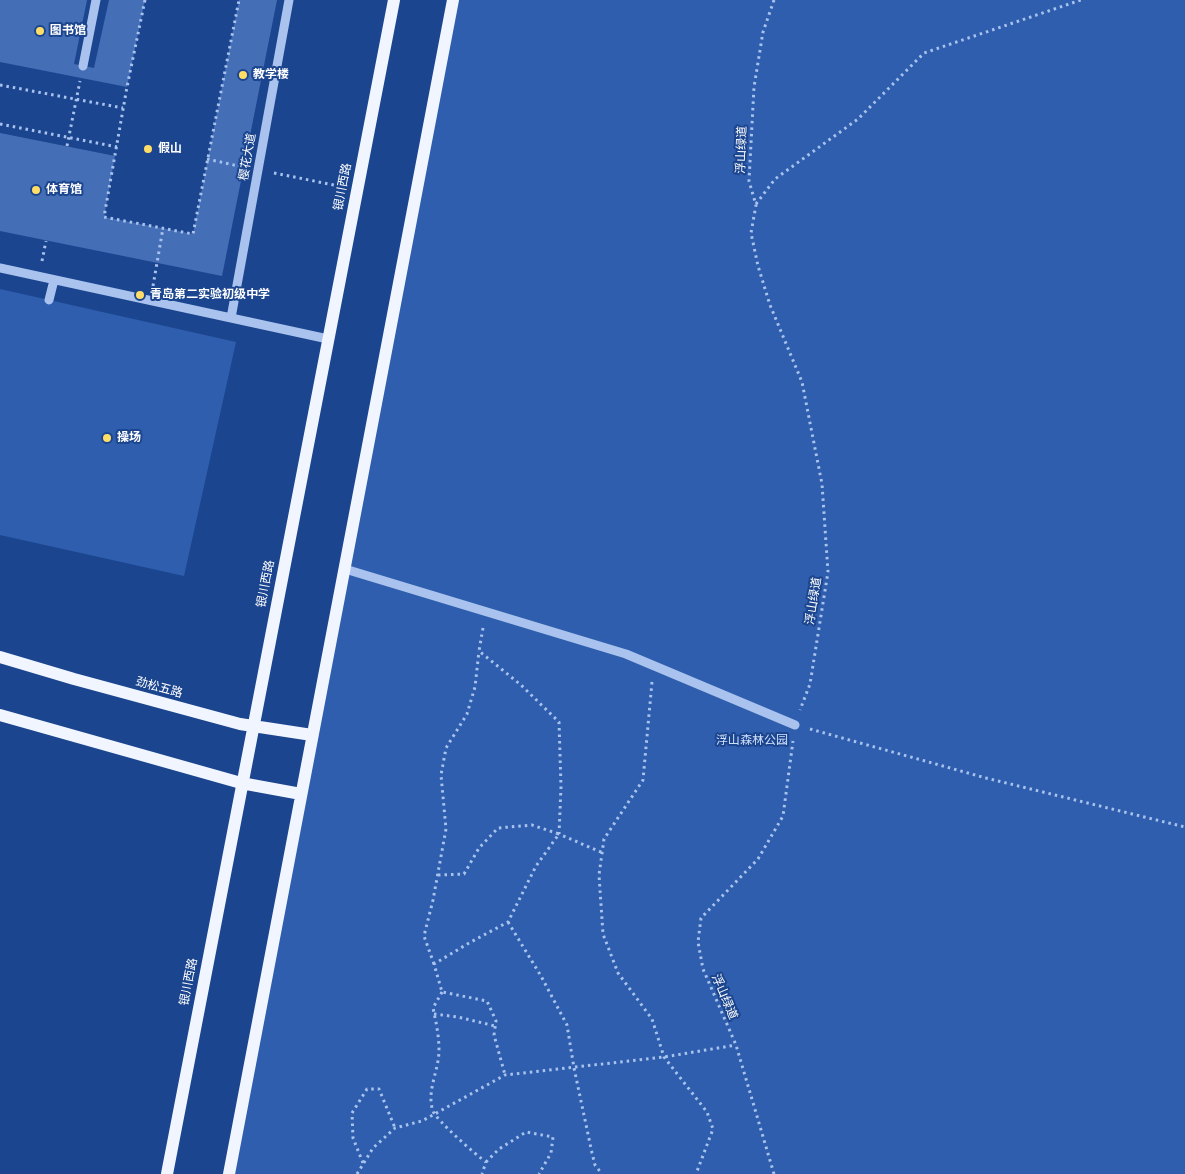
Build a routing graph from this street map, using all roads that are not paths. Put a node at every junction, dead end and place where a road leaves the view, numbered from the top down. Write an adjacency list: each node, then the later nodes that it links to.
1 (96, 0): 5 (street)
2 (289, 0): 9 (street, 樱花大道)
3 (394, 0): 10 (main road, 银川西路)
4 (453, 0): 11 (main road)
5 (83, 66)
6 (0, 268): 7 (street)
7 (54, 280): 8 (street); 9 (street)
8 (49, 300)
9 (231, 318): 10 (street)
10 (328, 339): 15 (main road, 银川西路)
11 (346, 569): 14 (street); 16 (main road)
12 (0, 657): 15 (main road, 劲松五路)
13 (0, 715): 17 (main road)
14 (795, 725)
15 (252, 726): 16 (main road, 劲松五路); 17 (main road, 银川西路)
16 (312, 736): 18 (main road)
17 (241, 783): 18 (main road); 19 (main road, 银川西路)
18 (301, 794): 20 (main road)
19 (167, 1174)
20 (229, 1174)

